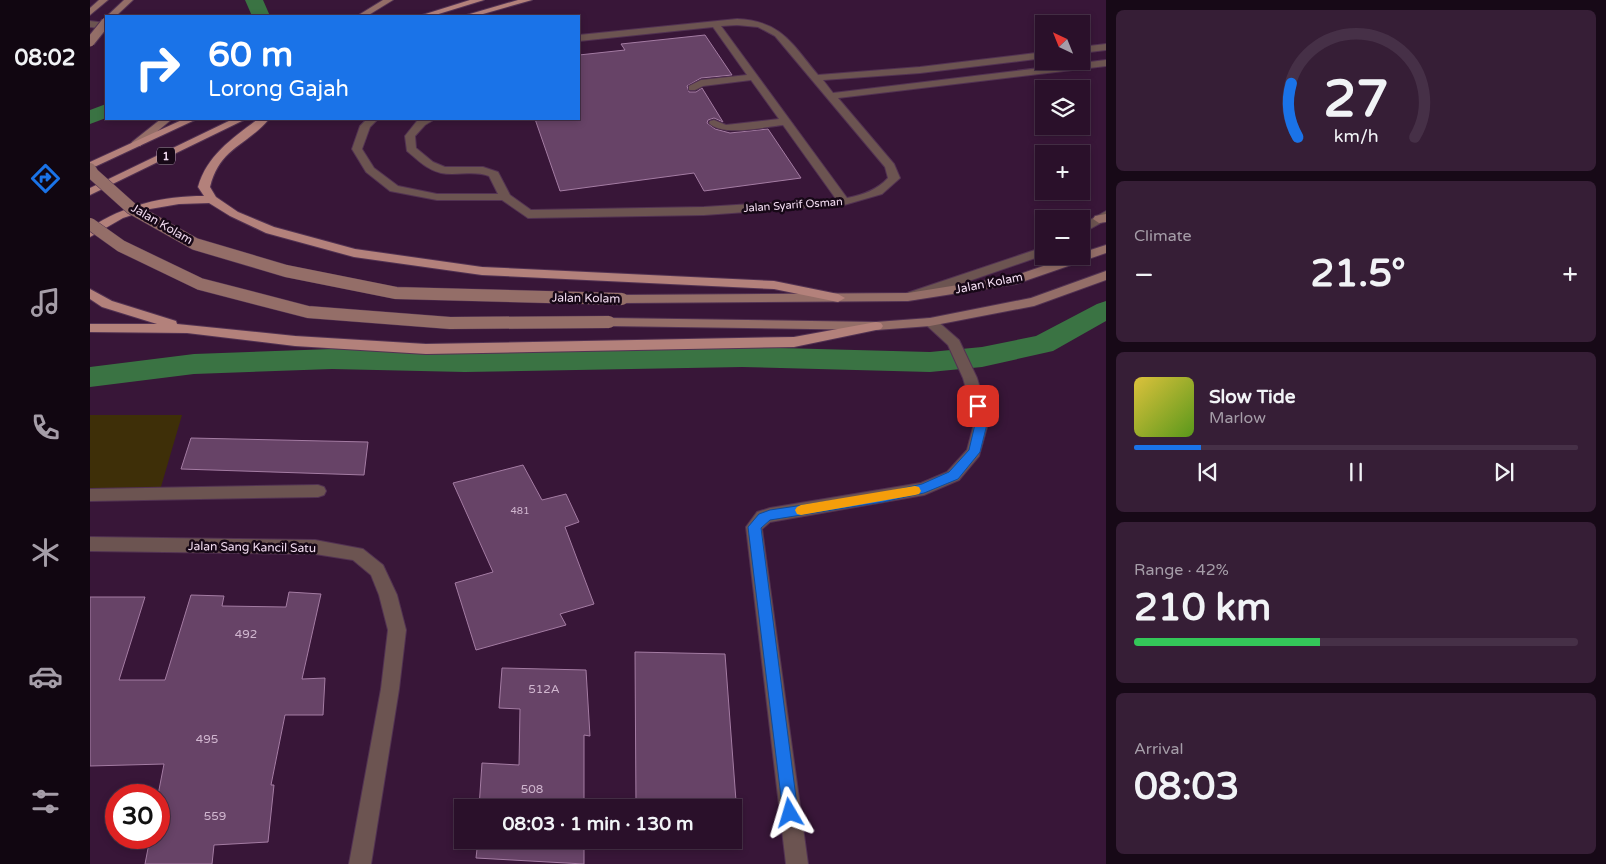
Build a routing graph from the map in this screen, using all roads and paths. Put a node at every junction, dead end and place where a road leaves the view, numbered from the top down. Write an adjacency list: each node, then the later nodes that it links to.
1 (104, 0): 6 (main road)
2 (129, 0): 7 (main road)
3 (390, 0): 8 (main road)
4 (480, 0): 9 (main road)
5 (528, 0): 10 (main road)
6 (90, 12)
7 (112, 15)
8 (363, 15)
9 (427, 15)
10 (471, 15)
11 (105, 23): 16 (main road, bridge)
12 (715, 23): 15 (street, Jalan Syarif Osman); 26 (street); 27 (street, Jalan Syarif Osman)
13 (90, 24): 14 (street)
14 (105, 26)
15 (580, 38)
16 (90, 42)
17 (1106, 47): 18 (street)
18 (1090, 49)
19 (1035, 56): 25 (street)
20 (1106, 63): 21 (street)
21 (1090, 65)
22 (1090, 66): 23 (street)
23 (1106, 67)
24 (1044, 70): 29 (street)
25 (871, 75): 27 (street); 29 (street)
26 (754, 77): 28 (street); 37 (street)
27 (816, 78): 30 (street, Jalan Syarif Osman)
28 (692, 88)
29 (879, 88): 30 (street)
30 (831, 96): 46 (street, Jalan Syarif Osman)
31 (166, 120): 40 (main road)
32 (190, 120): 40 (main road, 1)
33 (239, 120): 39 (main road, 1)
34 (263, 120): 45 (main road)
35 (372, 120): 43 (street)
36 (428, 120): 43 (street)
37 (785, 122): 38 (street); 46 (street)
38 (714, 123)
39 (215, 132): 42 (main road, 1); 44 (main road)
40 (136, 144): 41 (main road, 1)
41 (90, 168): 56 (main road, Jalan Kolam, bridge)
42 (90, 192)
43 (505, 197): 46 (street, Jalan Syarif Osman)
44 (90, 198)
45 (212, 199): 50 (main road); 56 (main road)
46 (844, 202)
47 (1104, 217): 49 (street)
48 (90, 224): 58 (main road, Jalan Kolam, bridge)
49 (1090, 225)
50 (90, 233)
51 (1106, 248): 55 (main road, Jalan Kolam)
52 (1035, 253): 55 (street)
53 (1106, 275): 57 (main road, Jalan Kolam)
54 (90, 293): 60 (main road)
55 (908, 297): 56 (main road, Jalan Kolam)
56 (838, 298)
57 (930, 322): 58 (main road, Jalan Kolam); 65 (street)
58 (876, 326): 60 (main road)
59 (90, 328): 60 (main road)
60 (187, 329)
61 (318, 491): 62 (street)
62 (90, 495)
63 (90, 544): 64 (street, Jalan Sang Kancil Satu)
64 (360, 864)
65 (797, 864)

